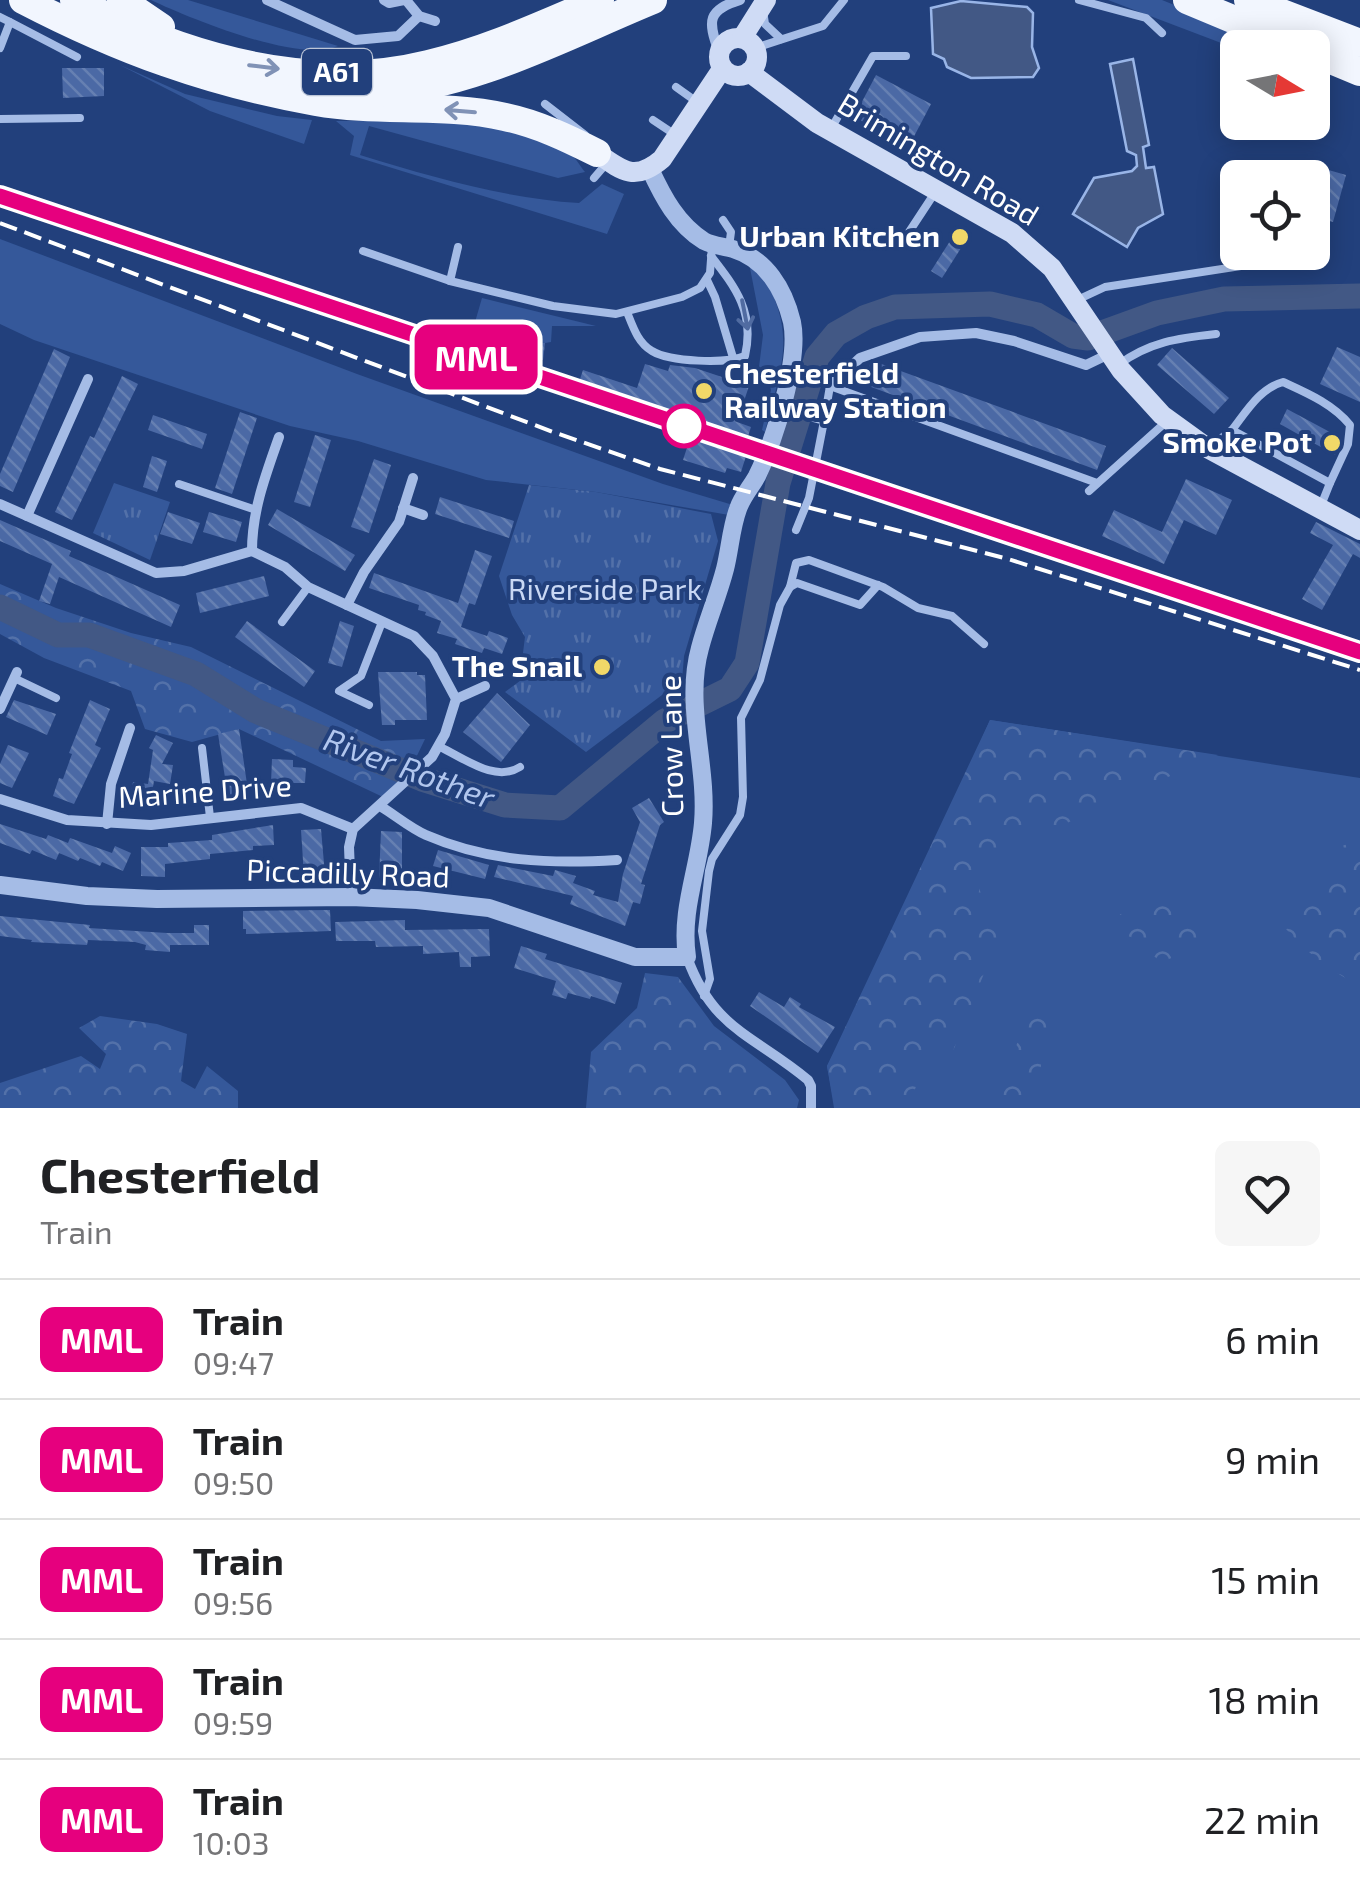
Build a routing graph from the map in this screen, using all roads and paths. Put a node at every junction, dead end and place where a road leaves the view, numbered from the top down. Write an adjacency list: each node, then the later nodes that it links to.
1 (74, 0): 24 (highway, A61)
2 (121, 0): 24 (highway)
3 (267, 0): 15 (street)
4 (384, 0): 5 (street)
5 (405, 0): 15 (street)
6 (600, 0): 24 (highway, A61, one-way to 6)
7 (653, 0): 32 (highway, A61)
8 (740, 0): 27 (street)
9 (844, 0): 20 (lane)
10 (1079, 0): 19 (lane)
11 (1187, 0): 18 (highway)
12 (1248, 0): 21 (highway)
13 (764, 3): 20 (lane); 22 (main road)
14 (16, 11): 16 (lane); 23 (lane); 26 (lane); 32 (highway, A61)
15 (420, 16): 17 (street)
16 (0, 17)
17 (435, 21)
18 (1259, 30)
19 (1162, 33)
20 (781, 39): 22 (lane)
21 (1360, 42)
22 (748, 43): 27 (main road); 29 (main road)
23 (0, 48)
24 (198, 52)
25 (906, 56): 39 (lane)
26 (77, 57)
27 (721, 60): 29 (main road); 34 (main road)
28 (1330, 60): 30 (highway)
29 (749, 72): 39 (main road, Brimington Road)
30 (1360, 72)
31 (676, 88): 34 (lane)
32 (273, 91): 40 (highway, one-way to 32)
33 (544, 104): 40 (lane)
34 (700, 104): 38 (main road)
35 (80, 118): 36 (lane)
36 (0, 120)
37 (653, 120): 38 (lane)
38 (678, 137): 41 (main road)
39 (833, 137): 42 (main road, Brimington Road)
40 (600, 164): 41 (main road)
41 (656, 164): 46 (street, Crow Lane)
42 (936, 191): 44 (lane); 51 (main road, Brimington Road)
43 (723, 220): 46 (lane)
44 (910, 232)
45 (458, 247): 50 (lane)
46 (718, 249): 49 (lane); 55 (lane, one-way to 55); 58 (street, Crow Lane)
47 (363, 252): 50 (lane)
48 (1220, 269): 51 (lane)
49 (707, 280): 52 (lane); 55 (lane)
50 (450, 281): 52 (lane)
51 (1075, 302): 54 (main road, Brimington Road)
52 (626, 312): 55 (lane)
53 (1216, 334): 54 (lane)
54 (1113, 360): 57 (street); 59 (main road, Brimington Road)
55 (734, 361)
56 (88, 379): 74 (street)
57 (830, 386): 60 (lane); 65 (lane)
58 (783, 410): 60 (lane); 103 (street, Crow Lane)
59 (1168, 420): 63 (main road, Brimington Road); 65 (lane)
60 (822, 421): 75 (lane)
61 (1232, 430): 63 (lane); 66 (lane); 66 (lane)
62 (279, 436): 72 (street)
63 (1209, 449): 71 (main road, Brimington Road)
64 (413, 478): 70 (street)
65 (1097, 483): 68 (lane)
66 (1330, 483): 71 (lane)
67 (179, 484): 72 (lane)
68 (1089, 492)
69 (0, 504): 74 (street)
70 (403, 508): 73 (street); 81 (street)
71 (1320, 508): 76 (main road, Brimington Road)
72 (256, 510): 77 (street)
73 (423, 515)
74 (27, 516): 77 (street)
75 (796, 530)
76 (1360, 530)
77 (252, 551): 79 (street)
78 (878, 585): 80 (lane); 80 (lane); 84 (lane)
79 (308, 586): 81 (street); 82 (lane)
80 (790, 587): 104 (lane)
81 (347, 606): 83 (street)
82 (282, 622)
83 (382, 622): 88 (street); 89 (lane)
84 (984, 644)
85 (15, 675): 87 (lane); 90 (street)
86 (484, 686): 88 (street)
87 (56, 698)
88 (456, 699): 92 (street)
89 (369, 705)
90 (0, 709)
91 (130, 728): 98 (street)
92 (440, 746): 94 (lane); 96 (street)
93 (202, 748): 97 (lane)
94 (520, 767)
95 (0, 799): 98 (street, Marine Drive)
96 (380, 806): 99 (street); 100 (street)
97 (210, 817): 98 (street, Marine Drive); 99 (street, Marine Drive)
98 (107, 824)
99 (352, 828): 102 (street)
100 (616, 860)
101 (0, 885): 102 (street, Piccadilly Road)
102 (351, 897): 103 (street, Piccadilly Road)
103 (687, 958): 104 (street, Crow Lane)
104 (704, 996): 105 (street, Crow Lane)
105 (811, 1108)

